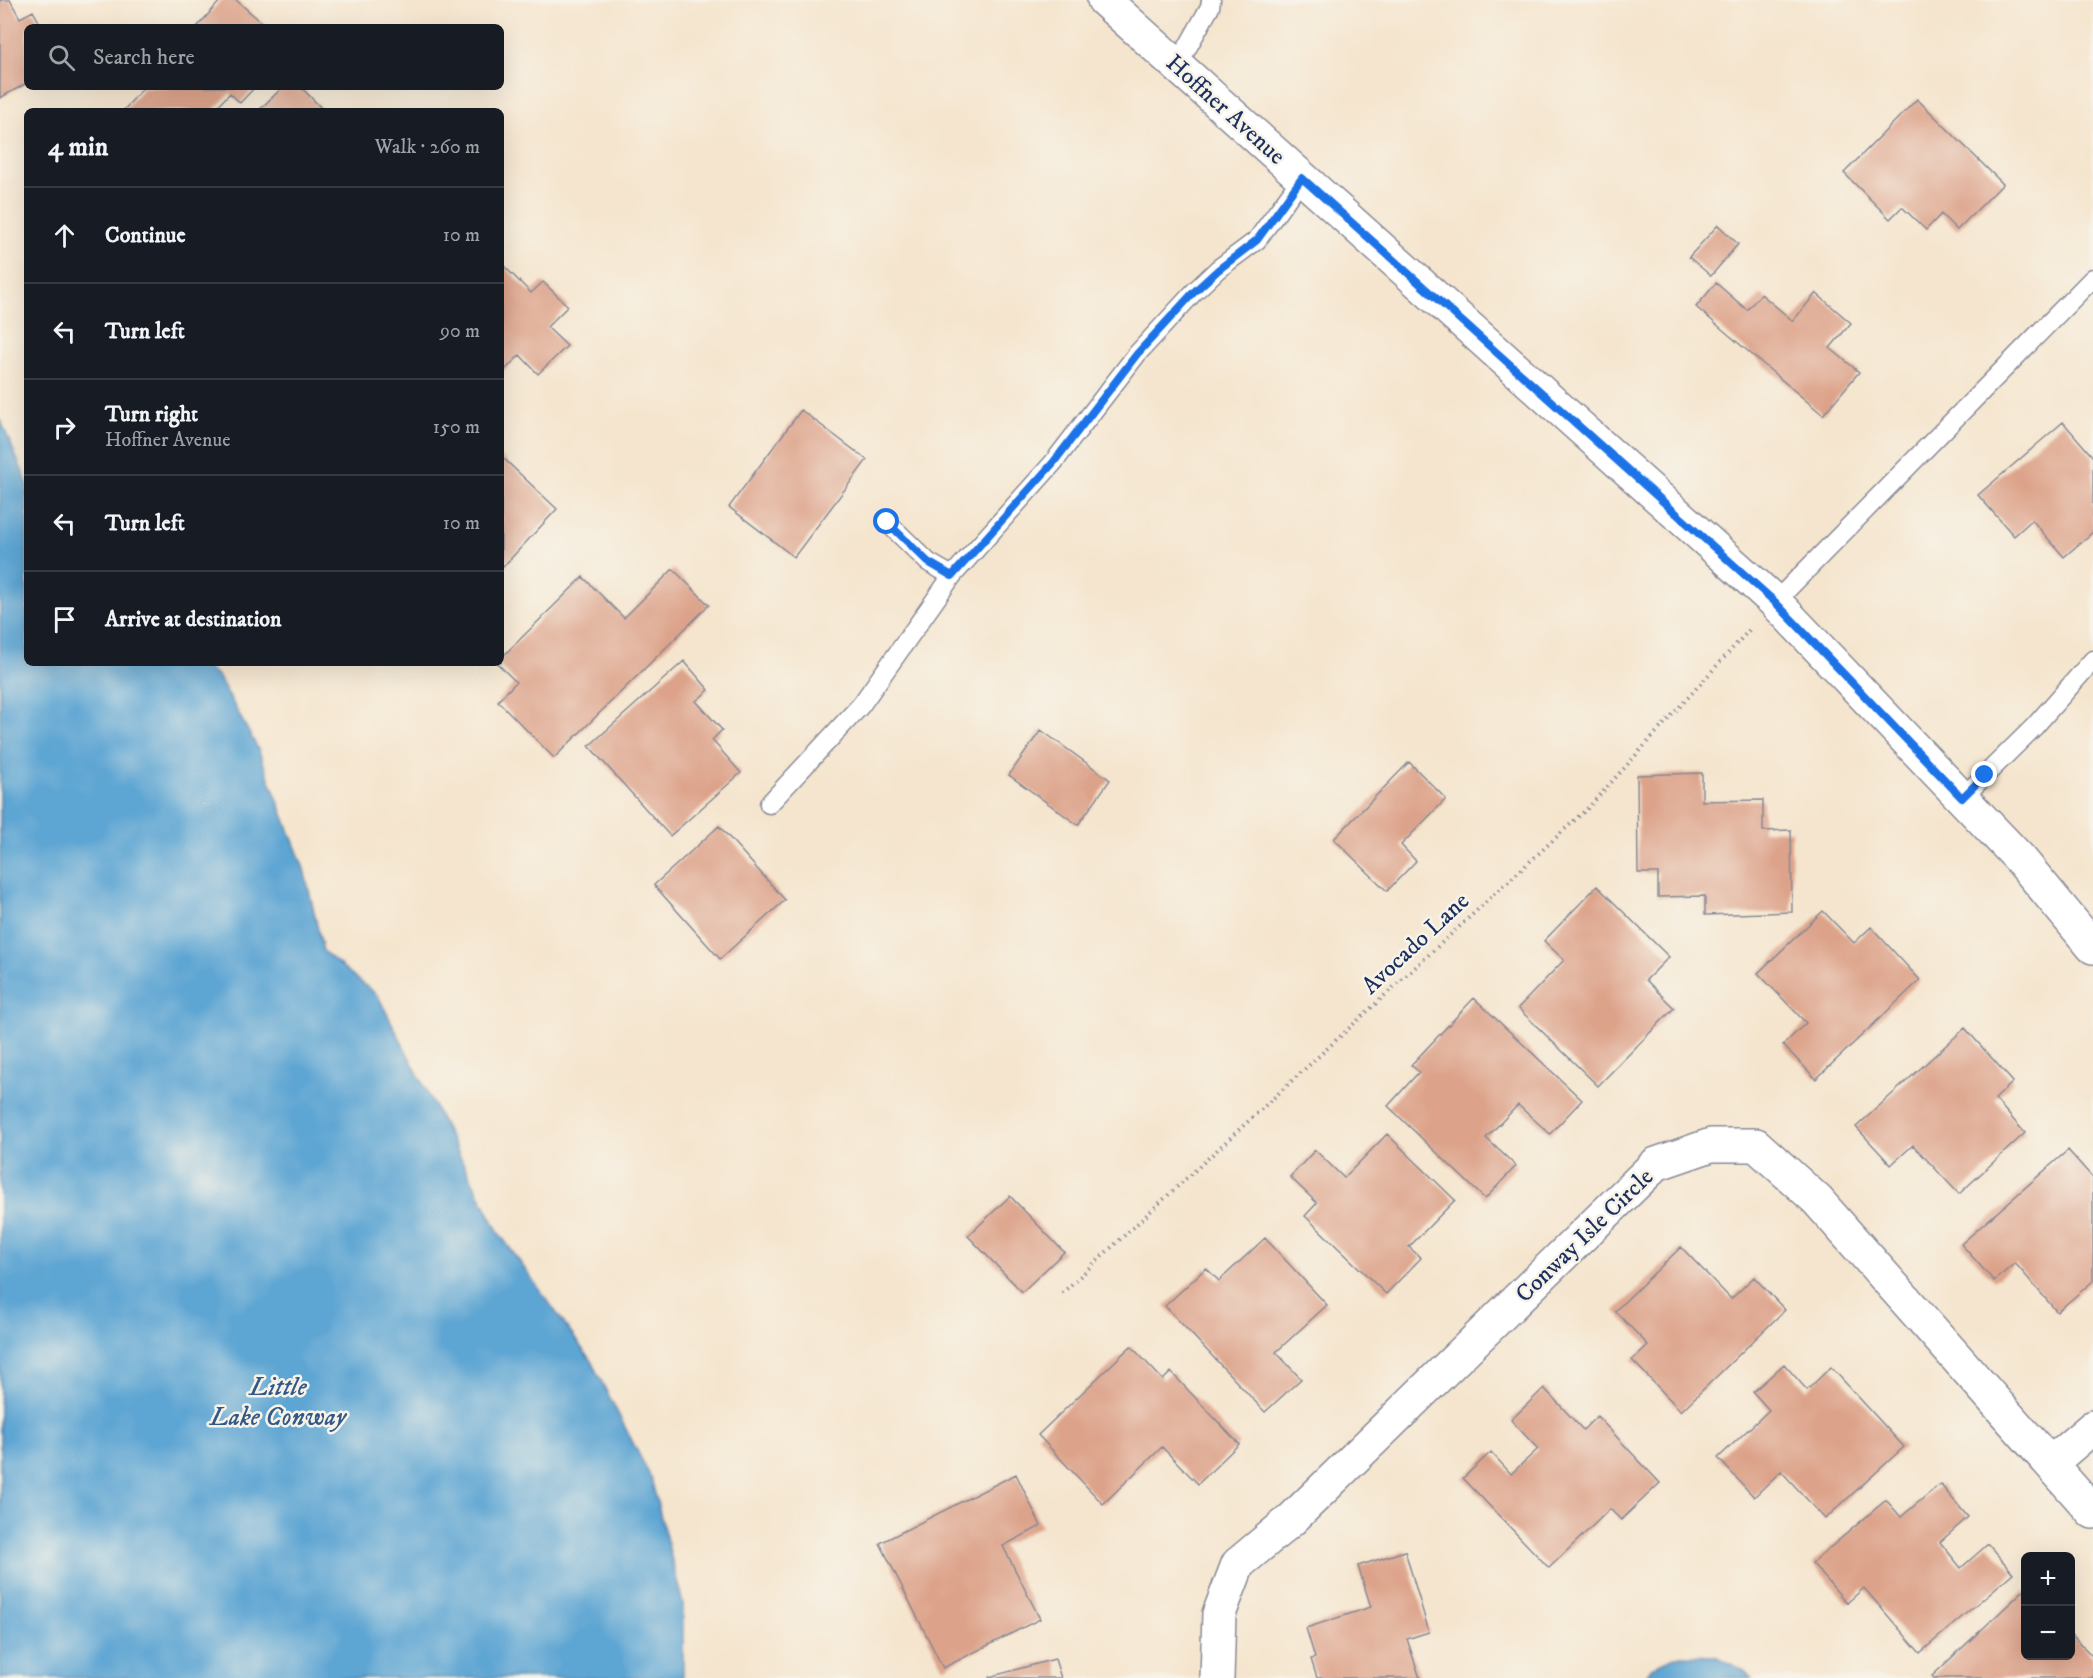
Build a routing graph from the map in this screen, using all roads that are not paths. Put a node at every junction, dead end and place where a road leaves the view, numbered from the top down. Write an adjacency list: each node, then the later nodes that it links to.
1 (1104, 0): 3 (main road, Hoffner Avenue)
2 (1211, 0): 3 (lane)
3 (1178, 66): 4 (main road, Hoffner Avenue)
4 (1302, 178): 7 (lane); 8 (main road, Hoffner Avenue)
5 (2093, 278): 8 (lane)
6 (887, 522): 7 (lane)
7 (952, 576): 11 (lane)
8 (1775, 602): 10 (main road, Hoffner Avenue)
9 (2093, 660): 10 (lane)
10 (1962, 798): 12 (main road, Hoffner Avenue)
11 (769, 804)
12 (2093, 947)
13 (2093, 1427): 14 (main road)
14 (2051, 1463): 15 (main road, Conway Isle Circle); 16 (main road, Conway Isle Circle)
15 (2093, 1512)
16 (1217, 1678)

